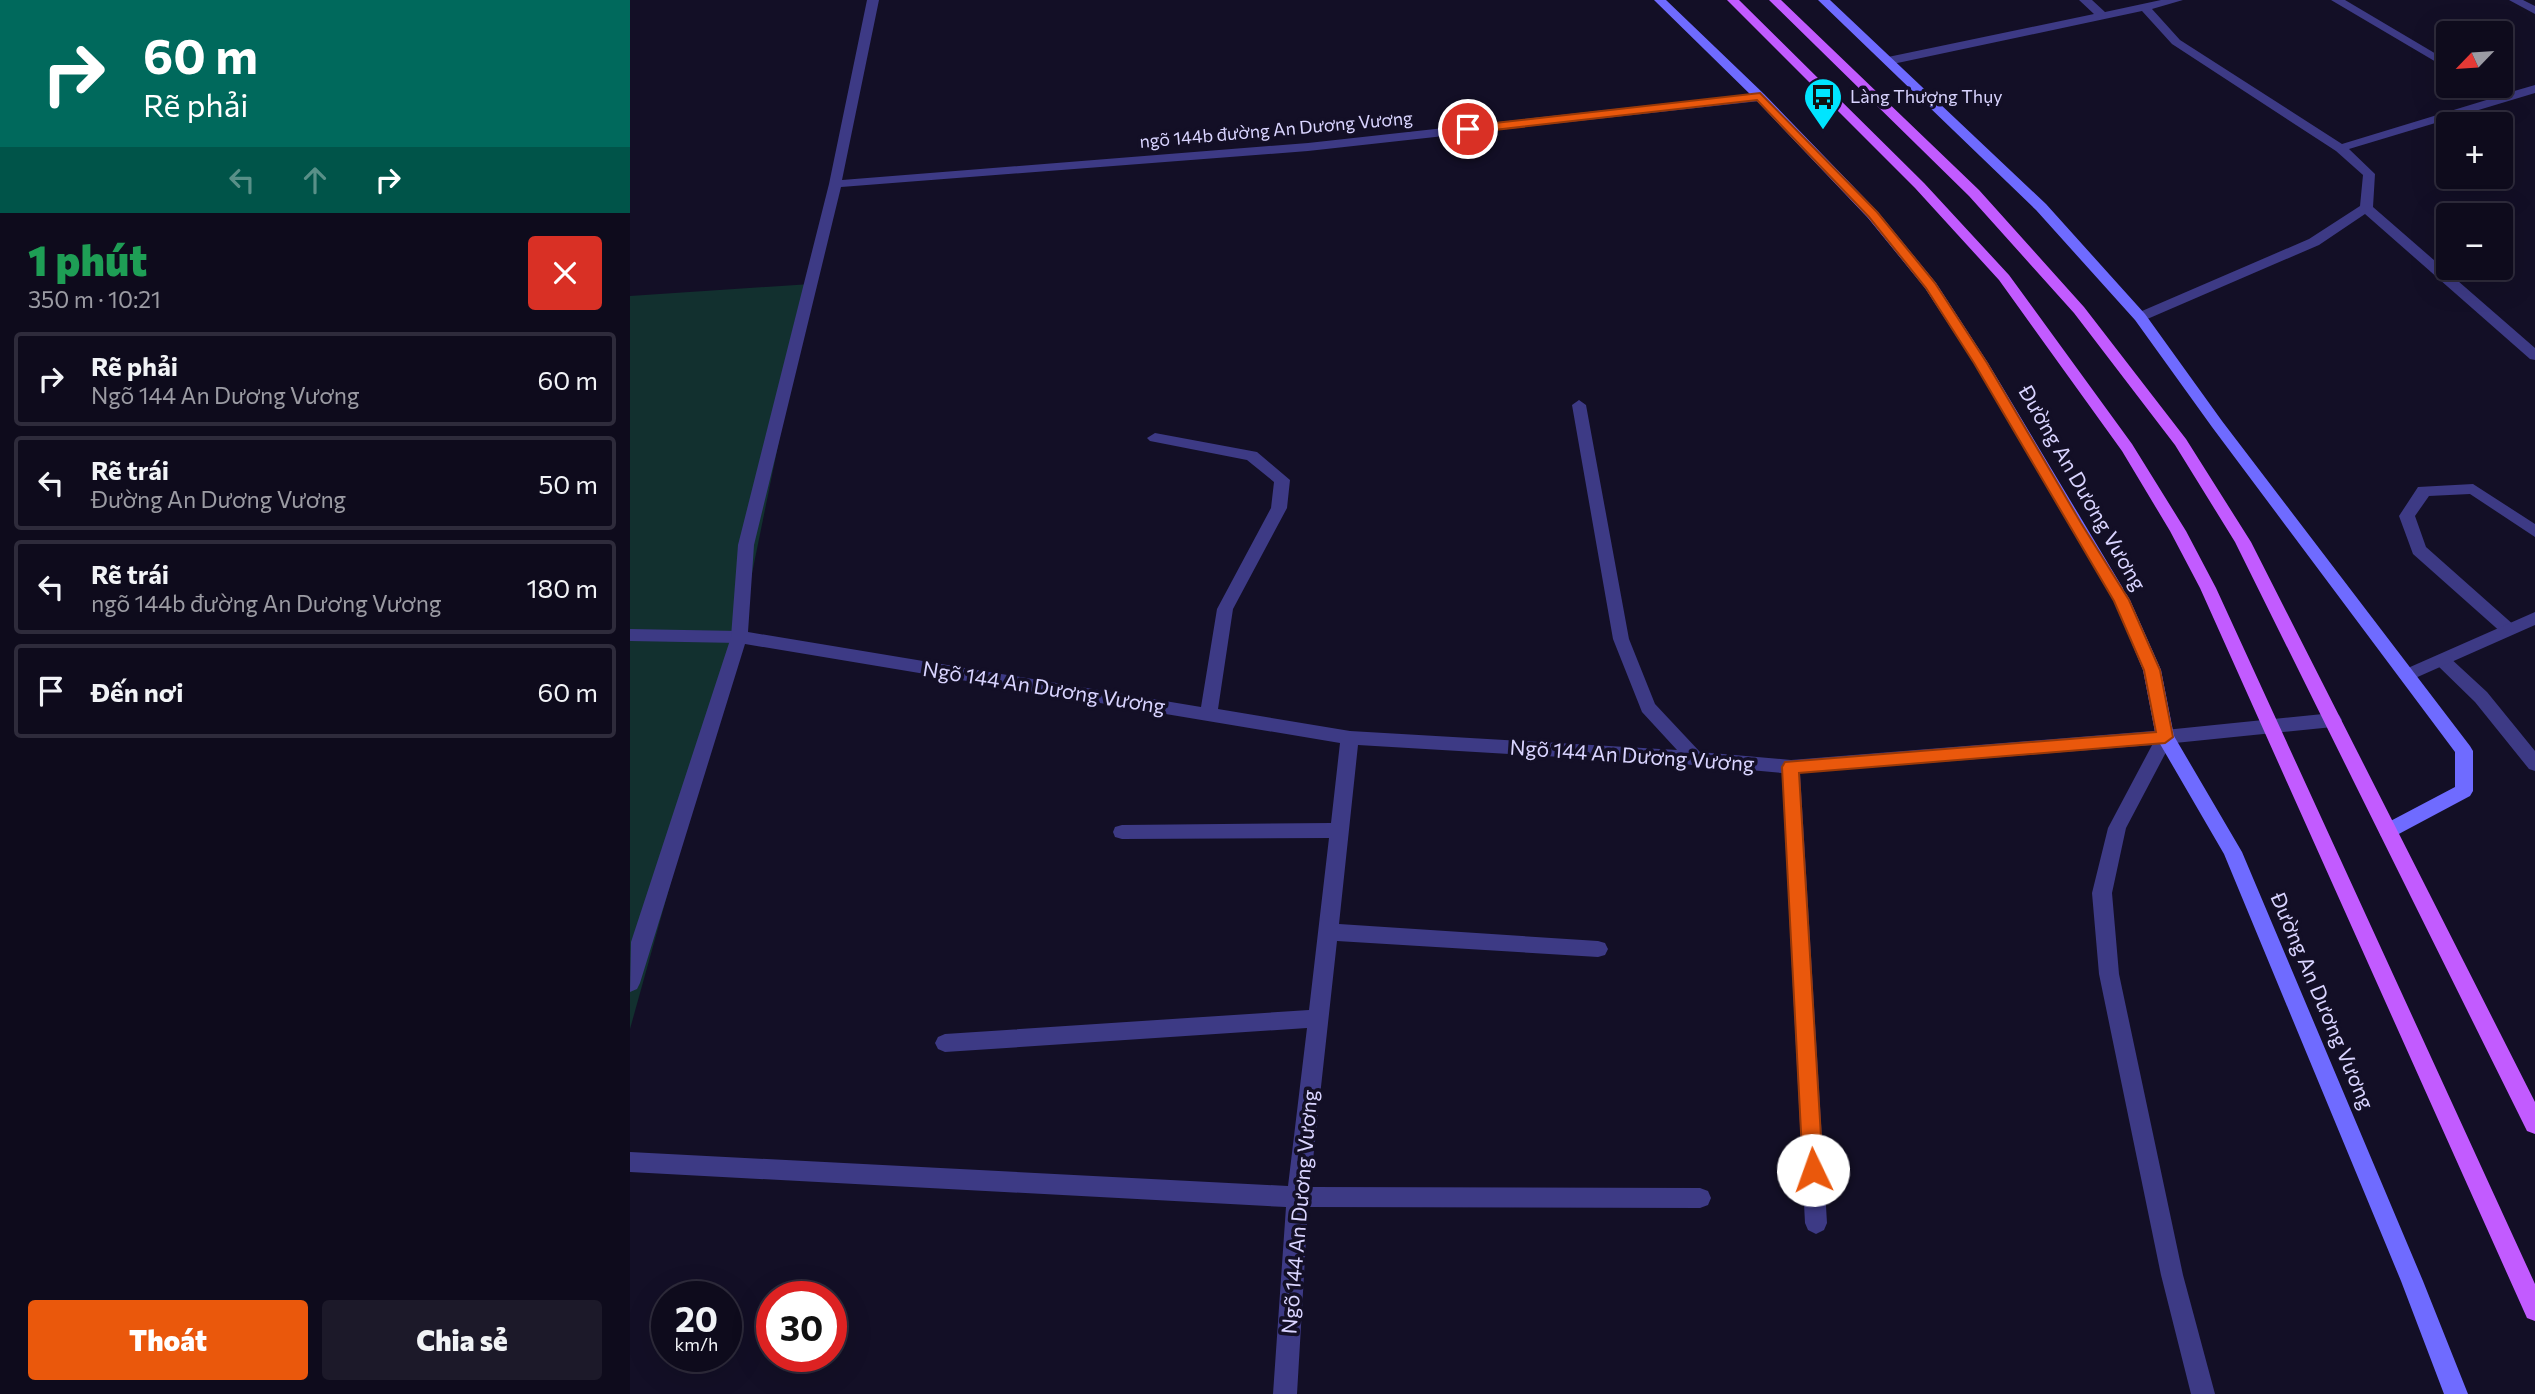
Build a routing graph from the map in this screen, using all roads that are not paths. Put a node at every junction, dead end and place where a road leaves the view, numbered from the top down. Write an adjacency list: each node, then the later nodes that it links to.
1 (873, 0): 21 (street)
2 (1660, 0): 18 (street, Đường An Dương Vương)
3 (1733, 0): 13 (main road)
4 (1775, 0): 13 (main road)
5 (1824, 0): 15 (street)
6 (2085, 0): 12 (street)
7 (2177, 0): 10 (street)
8 (2337, 0): 14 (street)
9 (2515, 0): 11 (street)
10 (2145, 7): 12 (street); 20 (street)
11 (2535, 11)
12 (2103, 16): 15 (street)
13 (1796, 42): 35 (main road); 36 (main road)
14 (2436, 59)
15 (1888, 61): 23 (street)
16 (2535, 89): 17 (street)
17 (2513, 95)
18 (1760, 97): 21 (street, ngõ 144b đường An Dương Vương); 37 (street, Đường An Dương Vương)
19 (2502, 98): 20 (street)
20 (2340, 148): 22 (street)
21 (835, 184): 31 (street)
22 (2366, 208): 23 (street); 24 (street)
23 (2140, 317): 33 (street)
24 (2535, 356)
25 (1579, 405): 39 (street)
26 (1155, 438): 34 (street)
27 (2535, 532): 29 (street)
28 (2535, 618): 29 (street)
29 (2509, 630): 32 (street)
30 (630, 635): 31 (street, Ngõ 144 An Dương Vương)
31 (739, 637): 34 (street, Ngõ 144 An Dương Vương); 47 (street)
32 (2442, 660): 33 (street); 40 (street)
33 (2407, 676): 43 (street)
34 (1208, 715): 38 (street, Ngõ 144 An Dương Vương)
35 (2333, 720): 36 (street, Ngõ 144 An Dương Vương); 43 (main road)
36 (2270, 725): 37 (street, Ngõ 144 An Dương Vương); 55 (main road)
37 (2165, 737): 41 (street, Ngõ 144 An Dương Vương); 57 (street); 58 (street, Đường An Dương Vương)
38 (1350, 738): 39 (street, Ngõ 144 An Dương Vương); 42 (street, Ngõ 144 An Dương Vương)
39 (1695, 758): 41 (street, Ngõ 144 An Dương Vương)
40 (2535, 764)
41 (1791, 767): 54 (street)
42 (1339, 830): 44 (street); 45 (street, Ngõ 144 An Dương Vương)
43 (2388, 831): 50 (main road)
44 (1122, 832)
45 (1328, 932): 46 (street); 48 (street, Ngõ 144 An Dương Vương)
46 (1598, 950)
47 (630, 983)
48 (1318, 1018): 49 (street); 52 (street, Ngõ 144 An Dương Vương)
49 (945, 1043)
50 (2535, 1125)
51 (630, 1162): 52 (street)
52 (1298, 1197): 53 (street); 56 (street, Ngõ 144 An Dương Vương)
53 (1700, 1198)
54 (1816, 1223)
55 (2535, 1310)
56 (1285, 1394)
57 (2203, 1394)
58 (2456, 1394)

